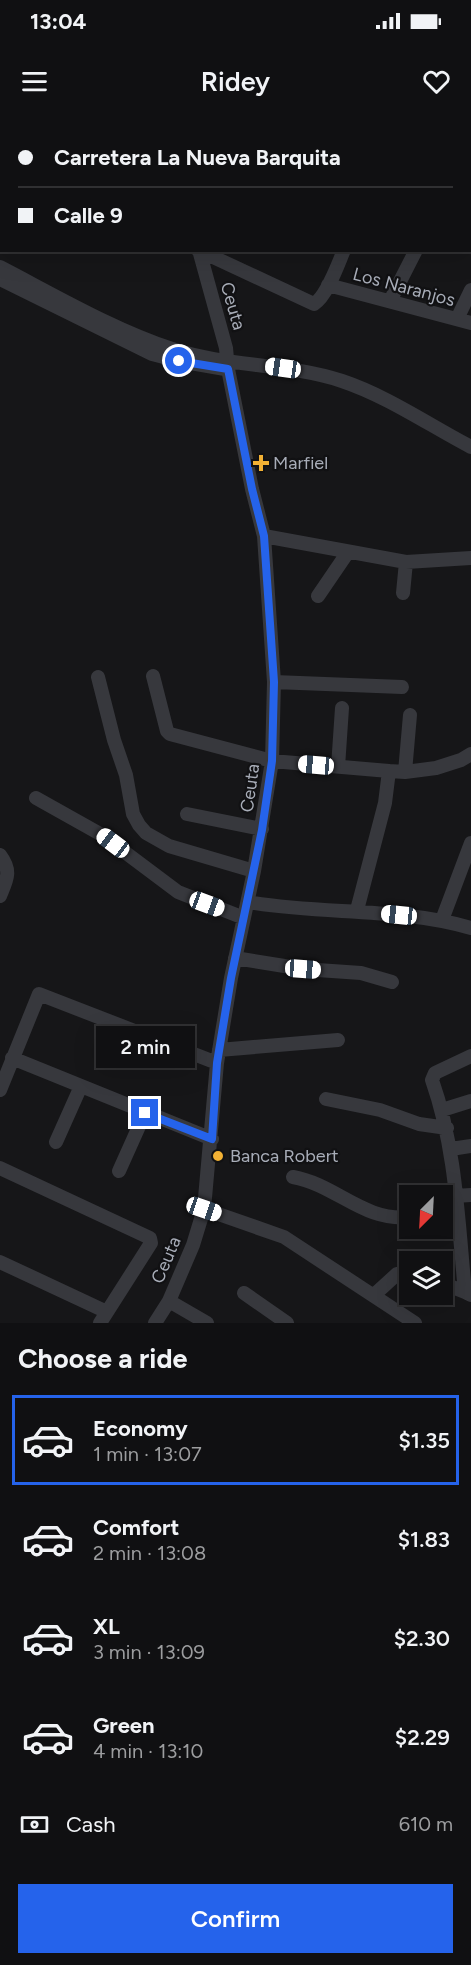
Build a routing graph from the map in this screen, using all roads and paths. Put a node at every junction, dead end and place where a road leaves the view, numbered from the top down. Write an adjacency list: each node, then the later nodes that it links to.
1 (199, 252): 12 (street, Ceuta)
2 (201, 252): 7 (street)
3 (343, 252): 7 (street)
4 (415, 252): 9 (street)
5 (0, 267): 12 (street)
6 (0, 279): 12 (street)
7 (328, 285): 9 (street, Los Naranjos)
8 (471, 290): 10 (street)
9 (390, 302): 10 (street, Los Naranjos)
10 (457, 320): 11 (street, Los Naranjos)
11 (471, 323)
12 (227, 365): 13 (street); 14 (street); 15 (street, Ceuta)
13 (471, 447)
14 (471, 457)
15 (264, 536): 16 (street); 23 (street, Ceuta)
16 (348, 552): 18 (street); 20 (street)
17 (471, 558): 18 (street)
18 (406, 562): 19 (street)
19 (403, 593)
20 (318, 596)
21 (153, 676): 28 (street)
22 (98, 677): 37 (street)
23 (274, 682): 24 (street); 28 (street, Ceuta)
24 (402, 687)
25 (342, 708): 29 (street)
26 (410, 715): 31 (street)
27 (471, 754): 31 (street)
28 (272, 761): 29 (street); 34 (street, Ceuta)
29 (338, 767): 30 (street)
30 (389, 771): 31 (street); 40 (street)
31 (405, 772)
32 (36, 798): 41 (street)
33 (186, 814): 34 (street)
34 (262, 830): 37 (street, Ceuta)
35 (471, 843): 42 (street)
36 (0, 855): 38 (street)
37 (254, 871): 39 (street, Ceuta)
38 (0, 896)
39 (248, 902): 40 (street); 41 (street, Ceuta)
40 (357, 910): 42 (street)
41 (244, 918): 44 (street, Ceuta)
42 (442, 920): 43 (street)
43 (471, 928)
44 (235, 958): 45 (street); 48 (street, Ceuta)
45 (392, 982)
46 (338, 1040): 48 (street)
47 (471, 1056): 54 (street)
48 (218, 1057): 49 (street); 57 (street, Ceuta)
49 (12, 1058): 50 (street); 51 (street)
50 (81, 1086): 55 (street); 58 (street)
51 (0, 1090)
52 (326, 1099): 56 (street)
53 (471, 1101): 54 (street)
54 (442, 1110): 56 (street)
55 (145, 1113): 57 (street); 62 (street)
56 (447, 1128): 60 (street)
57 (212, 1139): 66 (street, Ceuta)
58 (56, 1142)
59 (471, 1146): 60 (street)
60 (451, 1149): 65 (street)
61 (0, 1168): 78 (street)
62 (119, 1172)
63 (293, 1178): 69 (street)
64 (471, 1194): 65 (street)
65 (455, 1196): 68 (street)
66 (204, 1209): 76 (street); 77 (street, Ceuta)
67 (453, 1213): 68 (street)
68 (457, 1213): 70 (street)
69 (399, 1217)
70 (466, 1241): 75 (street)
71 (0, 1262): 78 (street)
72 (399, 1274): 76 (street)
73 (453, 1288): 75 (street)
74 (244, 1293): 81 (street)
75 (468, 1294)
76 (374, 1295): 82 (street)
77 (169, 1301): 79 (street, Ceuta); 80 (street)
78 (103, 1317)
79 (155, 1323)
80 (207, 1323)
81 (287, 1323)
82 (415, 1323)

